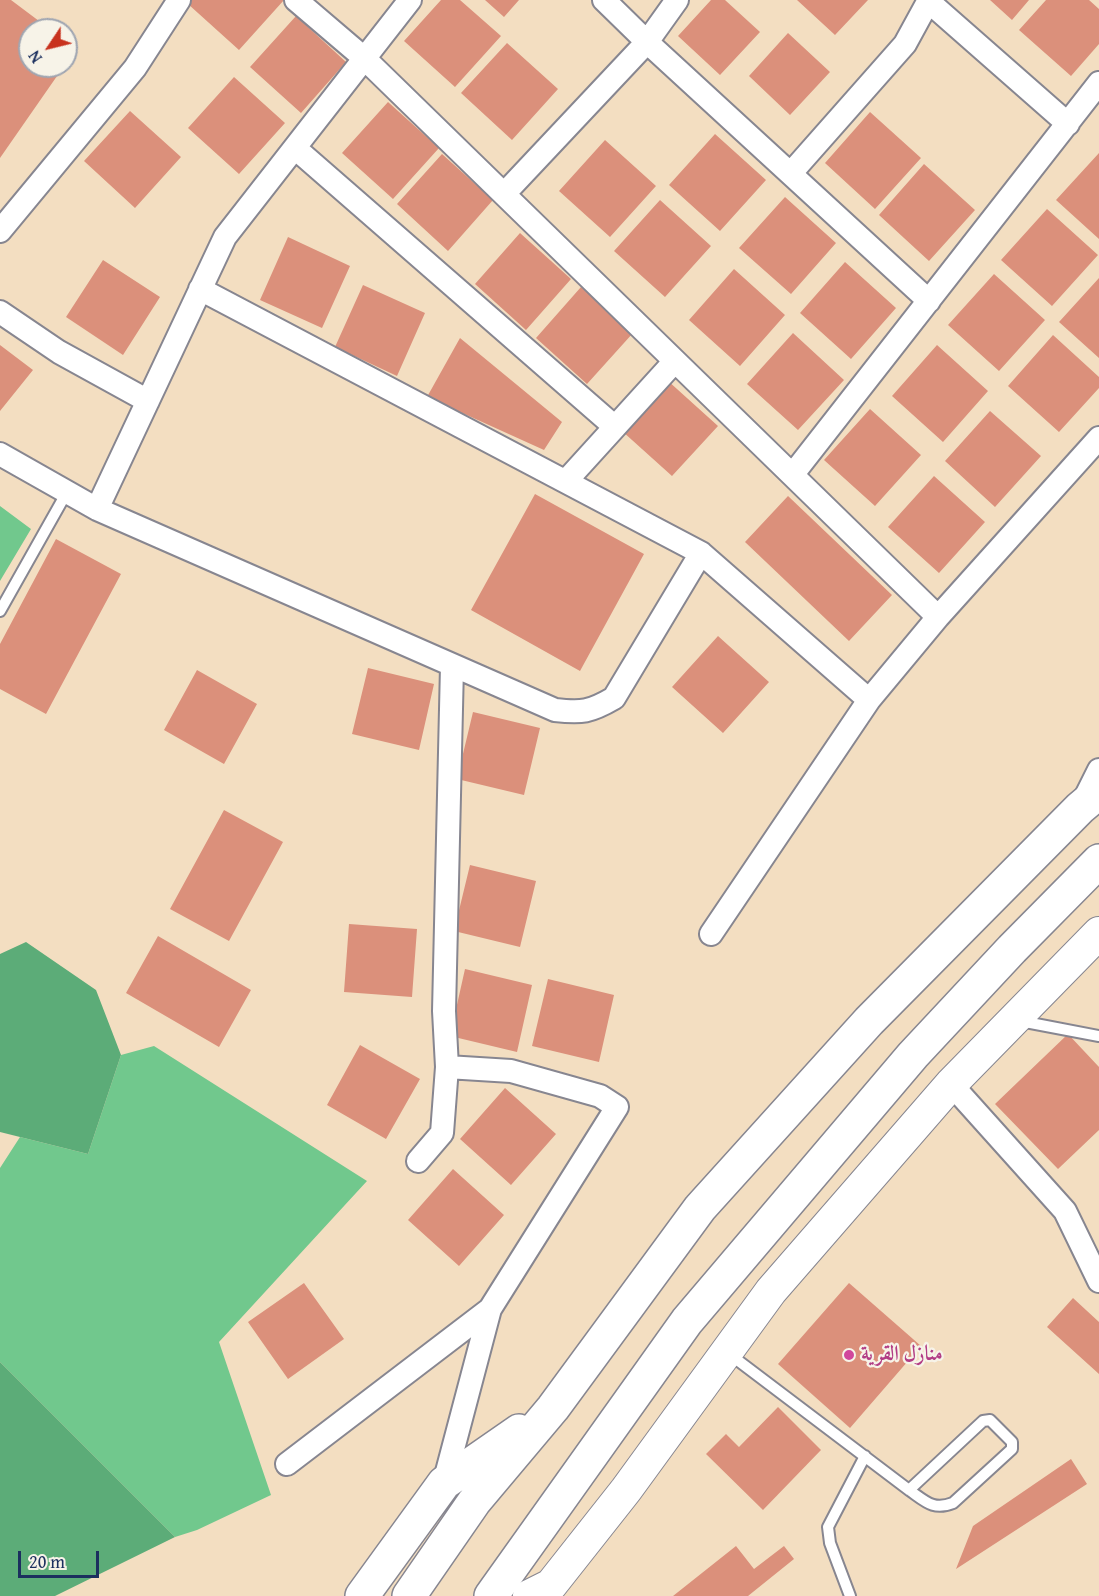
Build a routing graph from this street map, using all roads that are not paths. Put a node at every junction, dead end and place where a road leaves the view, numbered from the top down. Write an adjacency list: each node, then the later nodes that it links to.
1 (179, 0): 14 (street)
2 (296, 0): 8 (street)
3 (410, 0): 8 (street)
4 (604, 0): 7 (street)
5 (677, 0): 7 (street)
6 (928, 1): 10 (street); 12 (street)
7 (647, 42): 12 (street); 13 (street)
8 (364, 58): 11 (street); 13 (street)
9 (1099, 83): 10 (street)
10 (1068, 124): 16 (street)
11 (295, 148): 15 (street); 20 (street)
12 (791, 173): 16 (street)
13 (504, 194): 18 (street)
14 (0, 231)
15 (201, 289): 19 (street); 24 (street)
16 (929, 301): 23 (street)
17 (0, 312): 19 (street)
18 (675, 361): 20 (street); 23 (street)
19 (148, 401): 26 (street)
20 (615, 426): 24 (street)
21 (1099, 438): 29 (street)
22 (0, 454): 25 (street)
23 (793, 474): 29 (street)
24 (566, 481): 27 (street)
25 (67, 492): 26 (street); 28 (lane)
26 (97, 509): 30 (street)
27 (702, 553): 30 (street); 31 (street)
28 (0, 611)
29 (938, 617): 31 (street)
30 (452, 666): 39 (street)
31 (869, 700): 36 (street)
32 (1099, 770): 33 (street)
33 (1090, 800): 45 (main road)
34 (1099, 861): 52 (main road)
35 (1099, 933): 37 (street)
36 (711, 934)
37 (1014, 1020): 38 (lane); 40 (street)
38 (1099, 1036)
39 (447, 1067): 41 (street); 43 (street)
40 (951, 1084): 42 (street); 44 (street)
41 (418, 1161)
42 (1099, 1281)
43 (490, 1309): 47 (street); 48 (street)
44 (725, 1351): 46 (lane); 53 (street)
45 (553, 1408): 48 (main road); 51 (main road)
46 (865, 1456): 49 (lane); 54 (lane)
47 (287, 1464)
48 (444, 1483): 50 (main road)
49 (909, 1490): 49 (lane)
50 (362, 1596)
51 (409, 1596)
52 (490, 1596)
53 (528, 1596)
54 (850, 1596)

